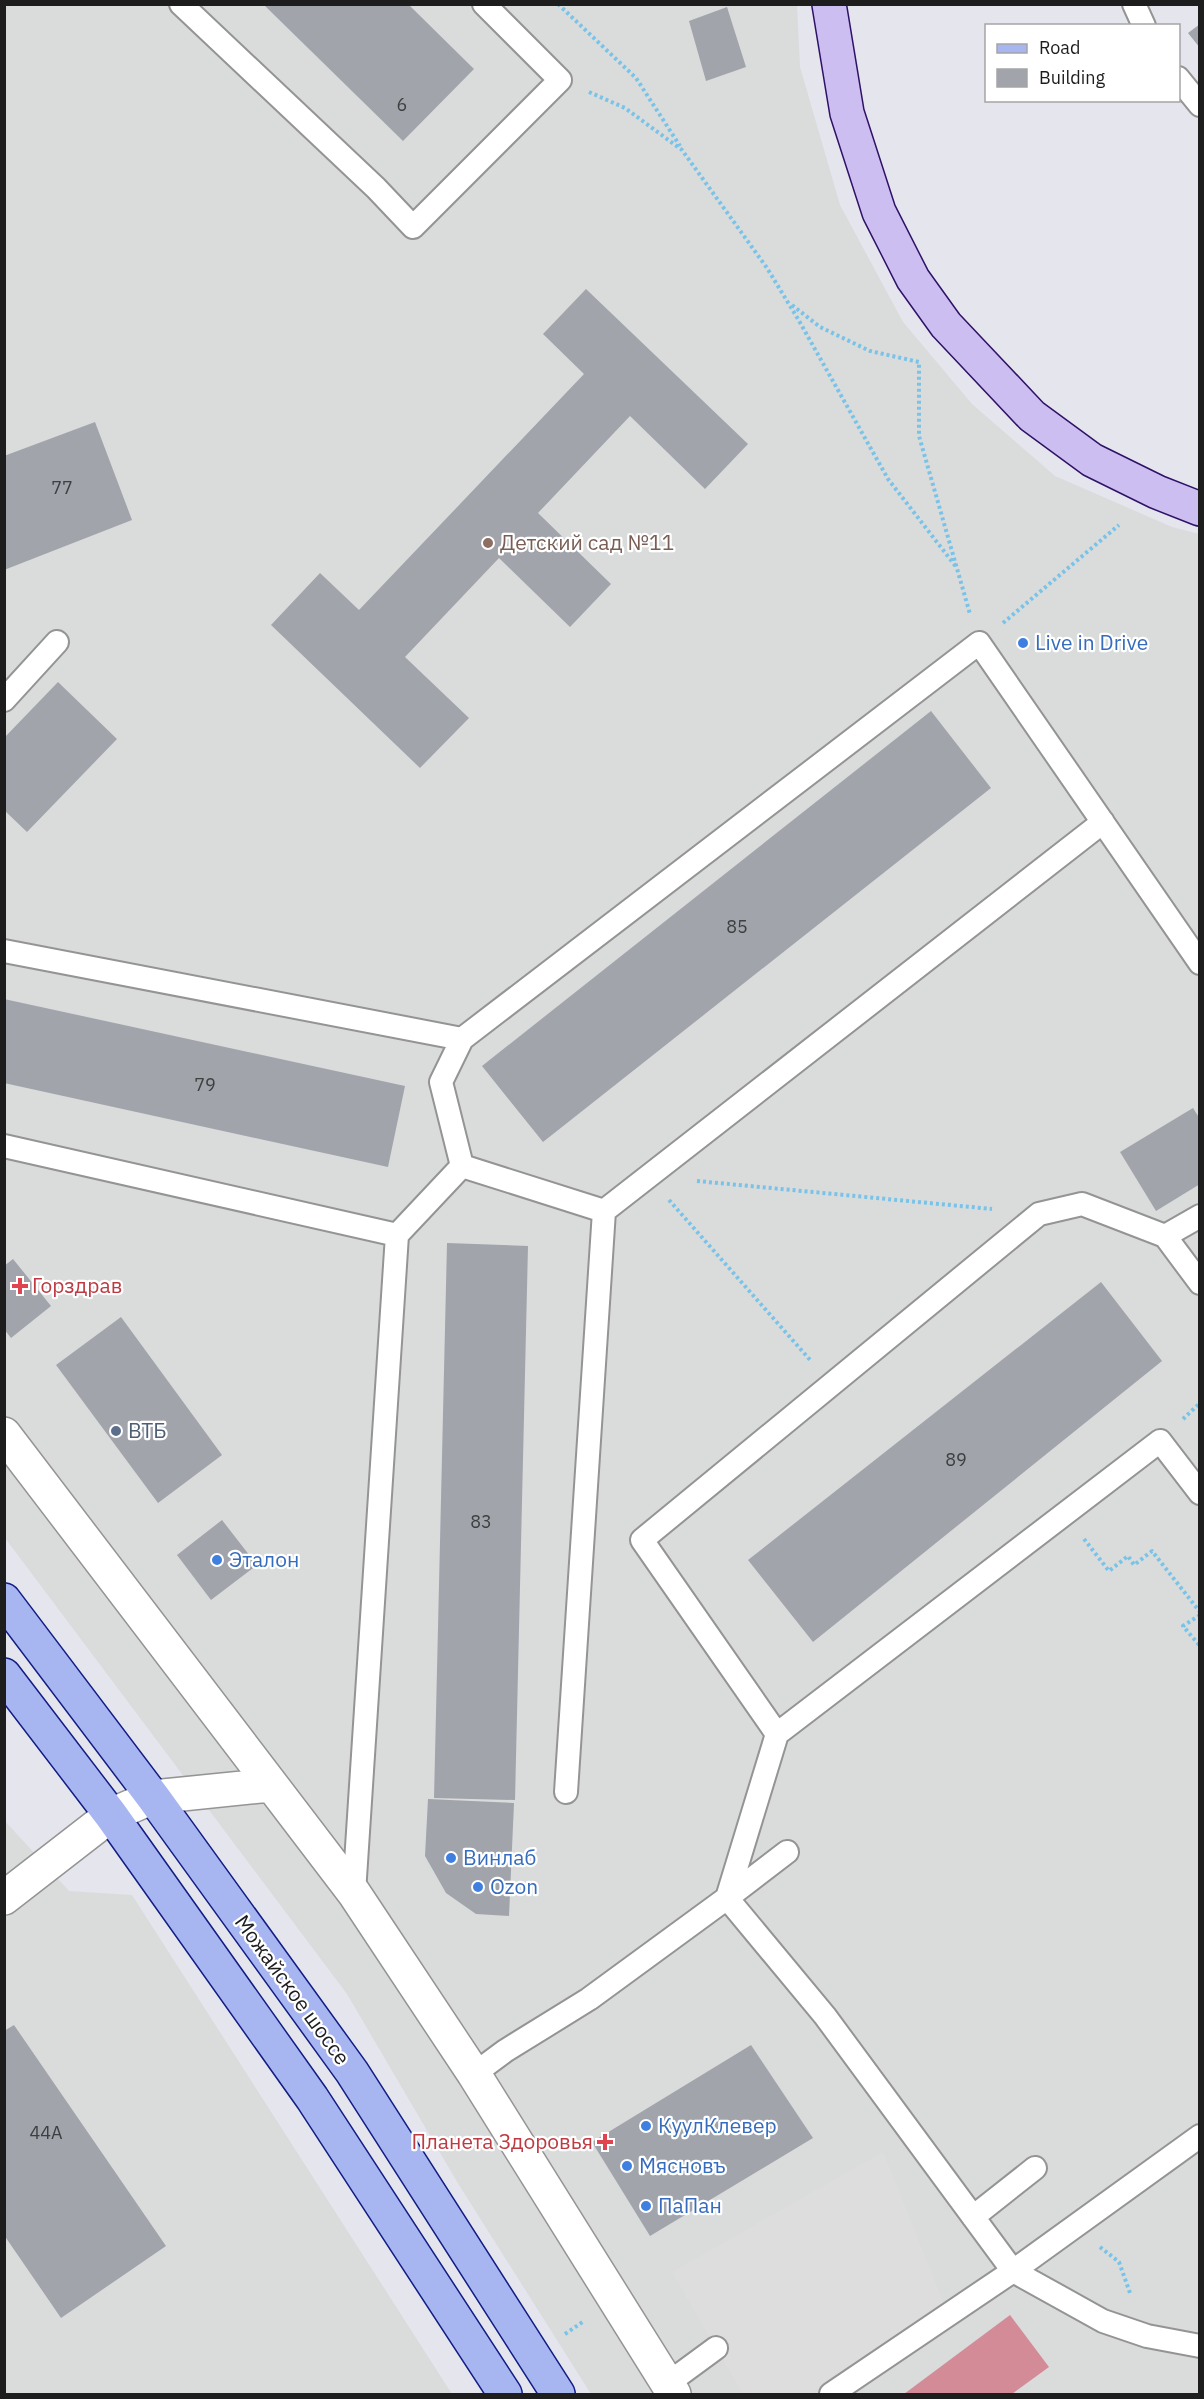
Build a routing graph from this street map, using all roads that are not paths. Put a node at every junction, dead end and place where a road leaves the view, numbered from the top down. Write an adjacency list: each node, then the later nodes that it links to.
1 (181, 4): 2 (lane)
2 (484, 4)
3 (829, 4): 8 (main road)
4 (1134, 4): 5 (lane)
5 (1143, 24)
6 (1180, 79): 7 (lane)
7 (1200, 105)
8 (1200, 509)
9 (57, 642): 10 (lane)
10 (4, 700)
11 (1103, 822): 13 (lane); 14 (lane); 17 (lane)
12 (4, 951): 14 (lane)
13 (1200, 963)
14 (462, 1039): 16 (lane)
15 (4, 1146): 19 (lane)
16 (462, 1166): 17 (lane); 19 (lane)
17 (604, 1211): 28 (lane)
18 (1200, 1216): 20 (lane)
19 (397, 1235): 32 (lane)
20 (1165, 1236): 21 (lane); 26 (lane)
21 (1200, 1283)
22 (4, 1434): 27 (street)
23 (1200, 1493): 26 (lane)
24 (4, 1600): 29 (main road, Можайское шоссе)
25 (4, 1676): 30 (main road)
26 (777, 1734): 34 (lane)
27 (271, 1785): 29 (street); 32 (street)
28 (566, 1792)
29 (153, 1797): 30 (street); 44 (main road, Можайское шоссе)
30 (111, 1815): 33 (street); 43 (main road)
31 (787, 1852): 34 (lane)
32 (354, 1893): 35 (street)
33 (4, 1898)
34 (727, 1898): 35 (lane); 38 (lane)
35 (474, 2074): 42 (street)
36 (1200, 2136): 39 (lane)
37 (1035, 2168): 38 (lane)
38 (973, 2217): 39 (lane)
39 (1013, 2271): 40 (lane); 45 (lane)
40 (1200, 2346)
41 (716, 2348): 42 (lane)
42 (671, 2389)
43 (505, 2394)
44 (558, 2394)
45 (831, 2394)

